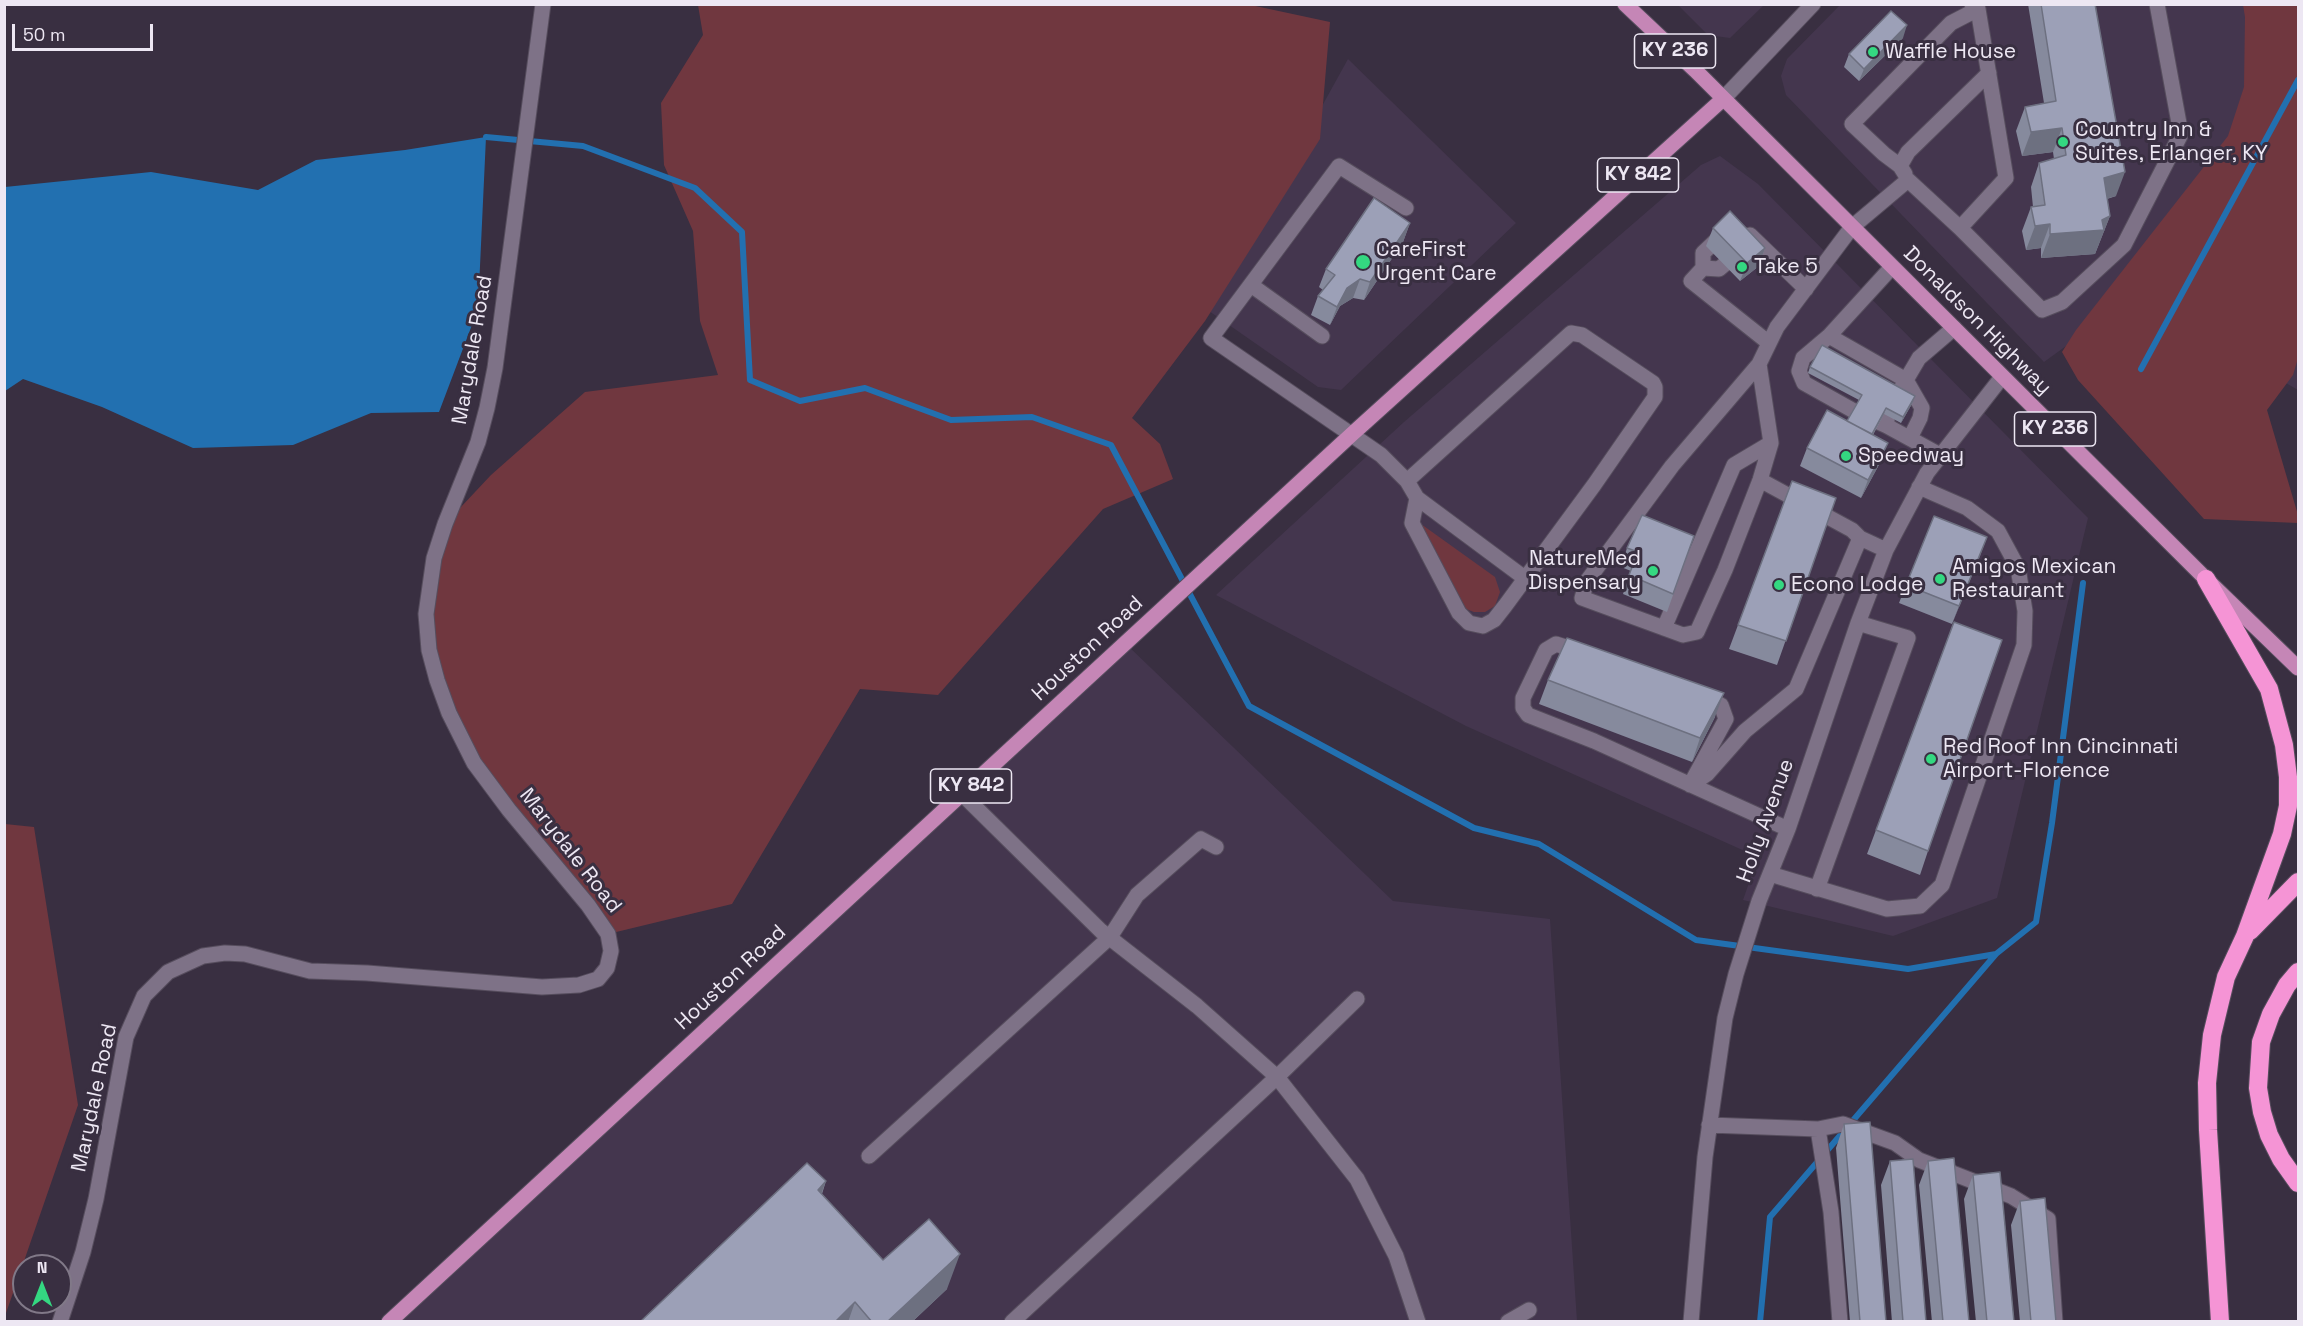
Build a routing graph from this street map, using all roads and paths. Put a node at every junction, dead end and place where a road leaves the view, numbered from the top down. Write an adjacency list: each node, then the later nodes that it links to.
1 (543, 4): 64 (street, Marydale Road)
2 (1625, 4): 7 (main road, Donaldson Highway / KY 236)
3 (1813, 4): 7 (street, Houston Road)
4 (2157, 4): 11 (street)
5 (1975, 7): 6 (street); 8 (street)
6 (1989, 73): 8 (street); 11 (street)
7 (1723, 99): 10 (main road, Donaldson Highway / KY 236); 30 (main road, Houston Road / KY 842)
8 (1904, 173): 10 (street); 11 (street)
9 (1406, 208): 15 (street)
10 (1852, 227): 13 (main road, Donaldson Highway / KY 236); 16 (street)
11 (1960, 228)
12 (1747, 232): 14 (street); 14 (street); 16 (street)
13 (1892, 267): 17 (main road, Donaldson Highway / KY 236); 19 (street)
14 (1703, 268): 20 (street)
15 (1251, 285): 18 (street); 30 (street)
16 (1806, 289): 20 (street)
17 (1954, 328): 27 (main road, Donaldson Highway / KY 236); 29 (street)
18 (1322, 336)
19 (1829, 336): 21 (street); 31 (street)
20 (1769, 343): 24 (street)
21 (1848, 347): 22 (street); 23 (street)
22 (1868, 358): 25 (street); 26 (street)
23 (1840, 362)
24 (1759, 364): 32 (street); 43 (street)
25 (1885, 368): 28 (street); 29 (street)
26 (1860, 373)
27 (2002, 377): 33 (street, Holly Avenue); 41 (main road, Donaldson Highway / KY 236)
28 (1877, 382)
29 (1902, 387): 31 (street)
30 (1351, 435): 35 (street); 48 (main road, Houston Road / KY 842)
31 (1910, 438): 33 (street)
32 (1771, 443): 34 (street); 43 (street)
33 (1940, 454): 36 (street, Holly Avenue)
34 (1760, 480): 38 (street); 43 (street)
35 (1407, 481): 37 (street); 40 (street)
36 (1919, 487): 39 (street, Holly Avenue); 53 (street)
37 (1417, 498): 40 (street); 40 (street)
38 (1860, 538): 39 (street); 47 (street)
39 (1886, 550): 42 (street, Holly Avenue)
40 (1526, 579)
41 (2205, 579): 45 (main road, Donaldson Highway / KY 236); 54 (highway)
42 (1858, 623): 49 (street, Holly Avenue); 53 (street)
43 (1664, 628)
44 (1594, 657): 47 (street)
45 (2298, 668)
46 (1690, 693): 47 (street)
47 (1690, 785): 49 (street)
48 (962, 794): 55 (street); 65 (main road, Houston Road / KY 842)
49 (1788, 829): 51 (street, Holly Avenue)
50 (1216, 847): 55 (street)
51 (1770, 874): 53 (street); 59 (street, Holly Avenue)
52 (2298, 882): 54 (highway)
53 (1817, 889)
54 (2245, 936): 72 (highway)
55 (1110, 937): 58 (street); 61 (street)
56 (2298, 972): 62 (highway)
57 (1357, 999): 58 (street)
58 (1276, 1077): 66 (street); 67 (street)
59 (1709, 1125): 60 (street); 69 (street, Holly Avenue)
60 (1818, 1129): 70 (street); 71 (street)
61 (869, 1156)
62 (2298, 1183)
63 (1529, 1310): 68 (street)
64 (60, 1322)
65 (389, 1322)
66 (1011, 1322)
67 (1418, 1322)
68 (1508, 1322)
69 (1691, 1322)
70 (1840, 1322)
71 (2055, 1322)
72 (2220, 1322)

